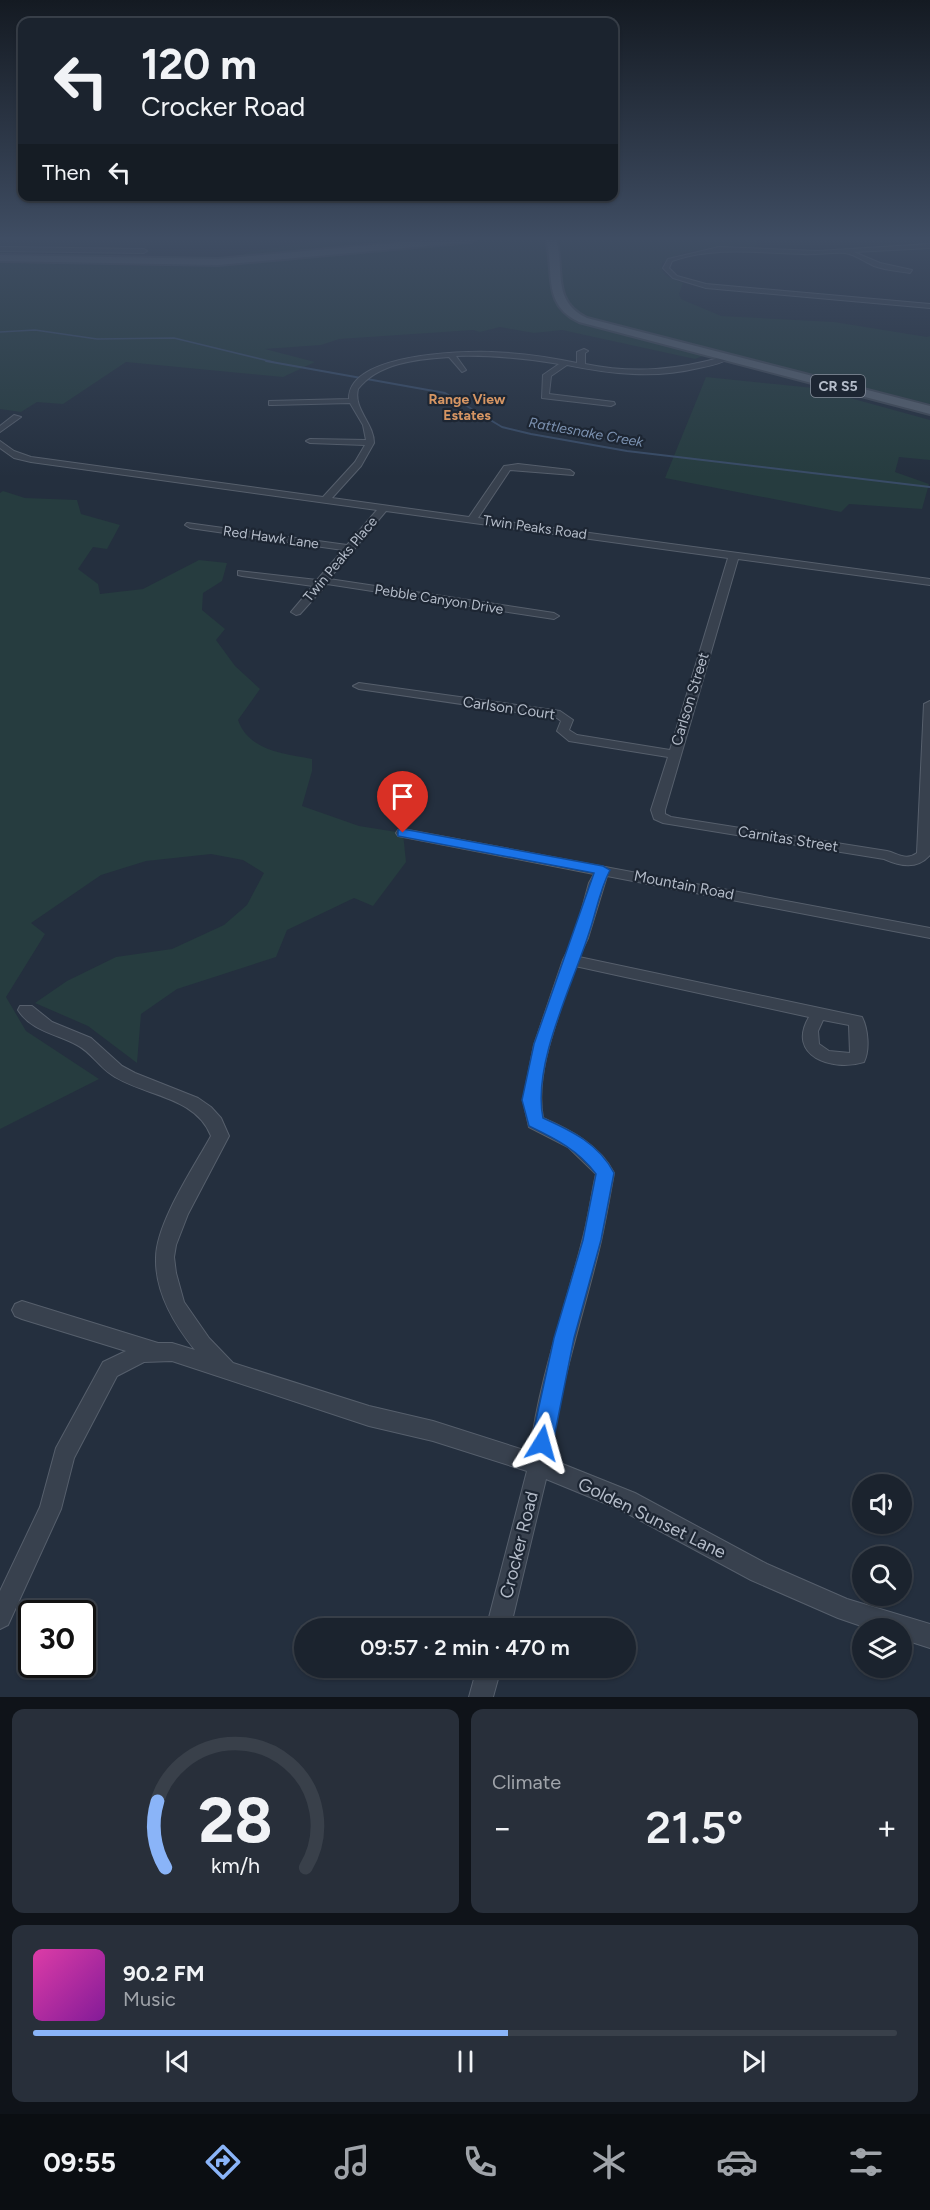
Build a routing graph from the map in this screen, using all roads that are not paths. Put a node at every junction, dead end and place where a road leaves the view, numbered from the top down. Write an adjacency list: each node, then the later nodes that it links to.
1 (585, 318): 4 (main road, CR S5)
2 (584, 351): 6 (street)
3 (451, 355): 5 (street); 7 (street); 8 (street)
4 (726, 358): 6 (street); 11 (main road, CR S5)
5 (564, 364): 6 (street); 10 (street)
6 (581, 367)
7 (462, 370)
8 (352, 401): 9 (street); 16 (street)
9 (272, 403)
10 (611, 404)
11 (930, 410)
12 (17, 417): 13 (street)
13 (0, 430)
14 (310, 441): 16 (street)
15 (0, 443): 19 (street, Twin Peaks Road)
16 (370, 443): 20 (street)
17 (22, 465): 19 (street, Twin Peaks Road)
18 (570, 473): 22 (street)
19 (140, 475): 20 (street, Twin Peaks Road)
20 (326, 499): 21 (street, Twin Peaks Road)
21 (384, 507): 22 (street, Twin Peaks Road); 24 (street, Twin Peaks Place)
22 (473, 518): 25 (street, Twin Peaks Road)
23 (190, 525): 24 (street, Red Hawk Lane)
24 (351, 548): 27 (street, Twin Peaks Place)
25 (734, 555): 28 (street, Twin Peaks Road); 33 (street, Carlson Street)
26 (242, 573): 27 (street, Pebble Canyon Drive)
27 (323, 582): 29 (street, Twin Peaks Place); 30 (street, Pebble Canyon Drive)
28 (930, 582)
29 (296, 612)
30 (554, 616)
31 (359, 686): 33 (street, Carlson Court)
32 (930, 704): 34 (street, Carnitas Street)
33 (673, 754): 34 (street, Carlson Street)
34 (688, 822)
35 (403, 833): 36 (street, Mountain Road)
36 (603, 870): 37 (street, Mountain Road); 38 (street, Crocker Road)
37 (930, 933)
38 (570, 960): 40 (street); 44 (street, Crocker Road)
39 (26, 1010): 43 (street)
40 (819, 1013)
41 (22, 1310): 42 (street, Golden Sunset Lane)
42 (155, 1351): 43 (street, Golden Sunset Lane); 45 (street)
43 (231, 1372): 44 (street, Golden Sunset Lane)
44 (539, 1465): 46 (street, Crocker Road); 47 (street, Golden Sunset Lane)
45 (0, 1617)
46 (501, 1618)
47 (930, 1636)
48 (487, 1678): 49 (street)
49 (482, 1697)

